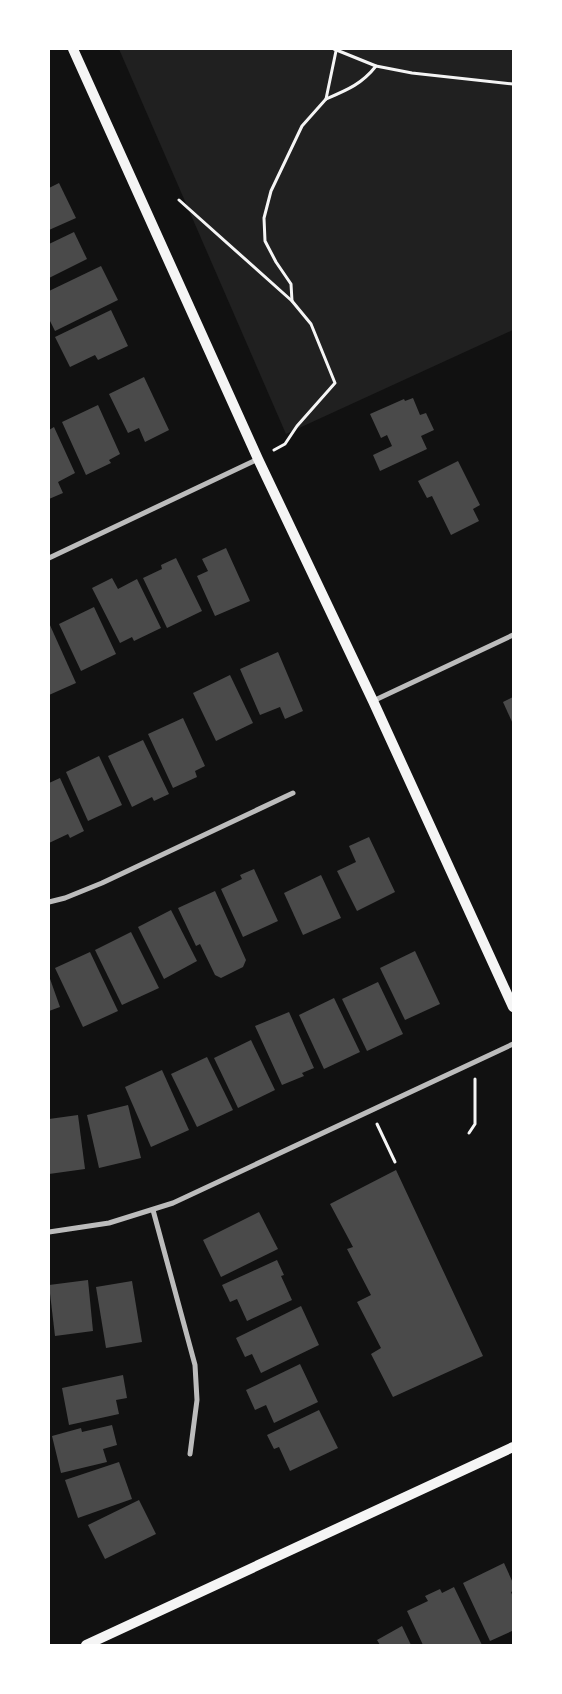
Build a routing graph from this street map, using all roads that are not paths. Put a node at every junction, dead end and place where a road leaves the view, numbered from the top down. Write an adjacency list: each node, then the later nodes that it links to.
1 (73, 49): 2 (main road)
2 (258, 459): 3 (street); 5 (main road)
3 (49, 558)
4 (513, 635): 5 (street)
5 (373, 701): 8 (main road)
6 (293, 793): 7 (street)
7 (49, 902)
8 (513, 1007)
9 (513, 1044): 10 (street)
10 (153, 1210): 11 (street); 13 (street)
11 (49, 1232)
12 (513, 1446): 14 (main road)
13 (190, 1454)
14 (86, 1645)

